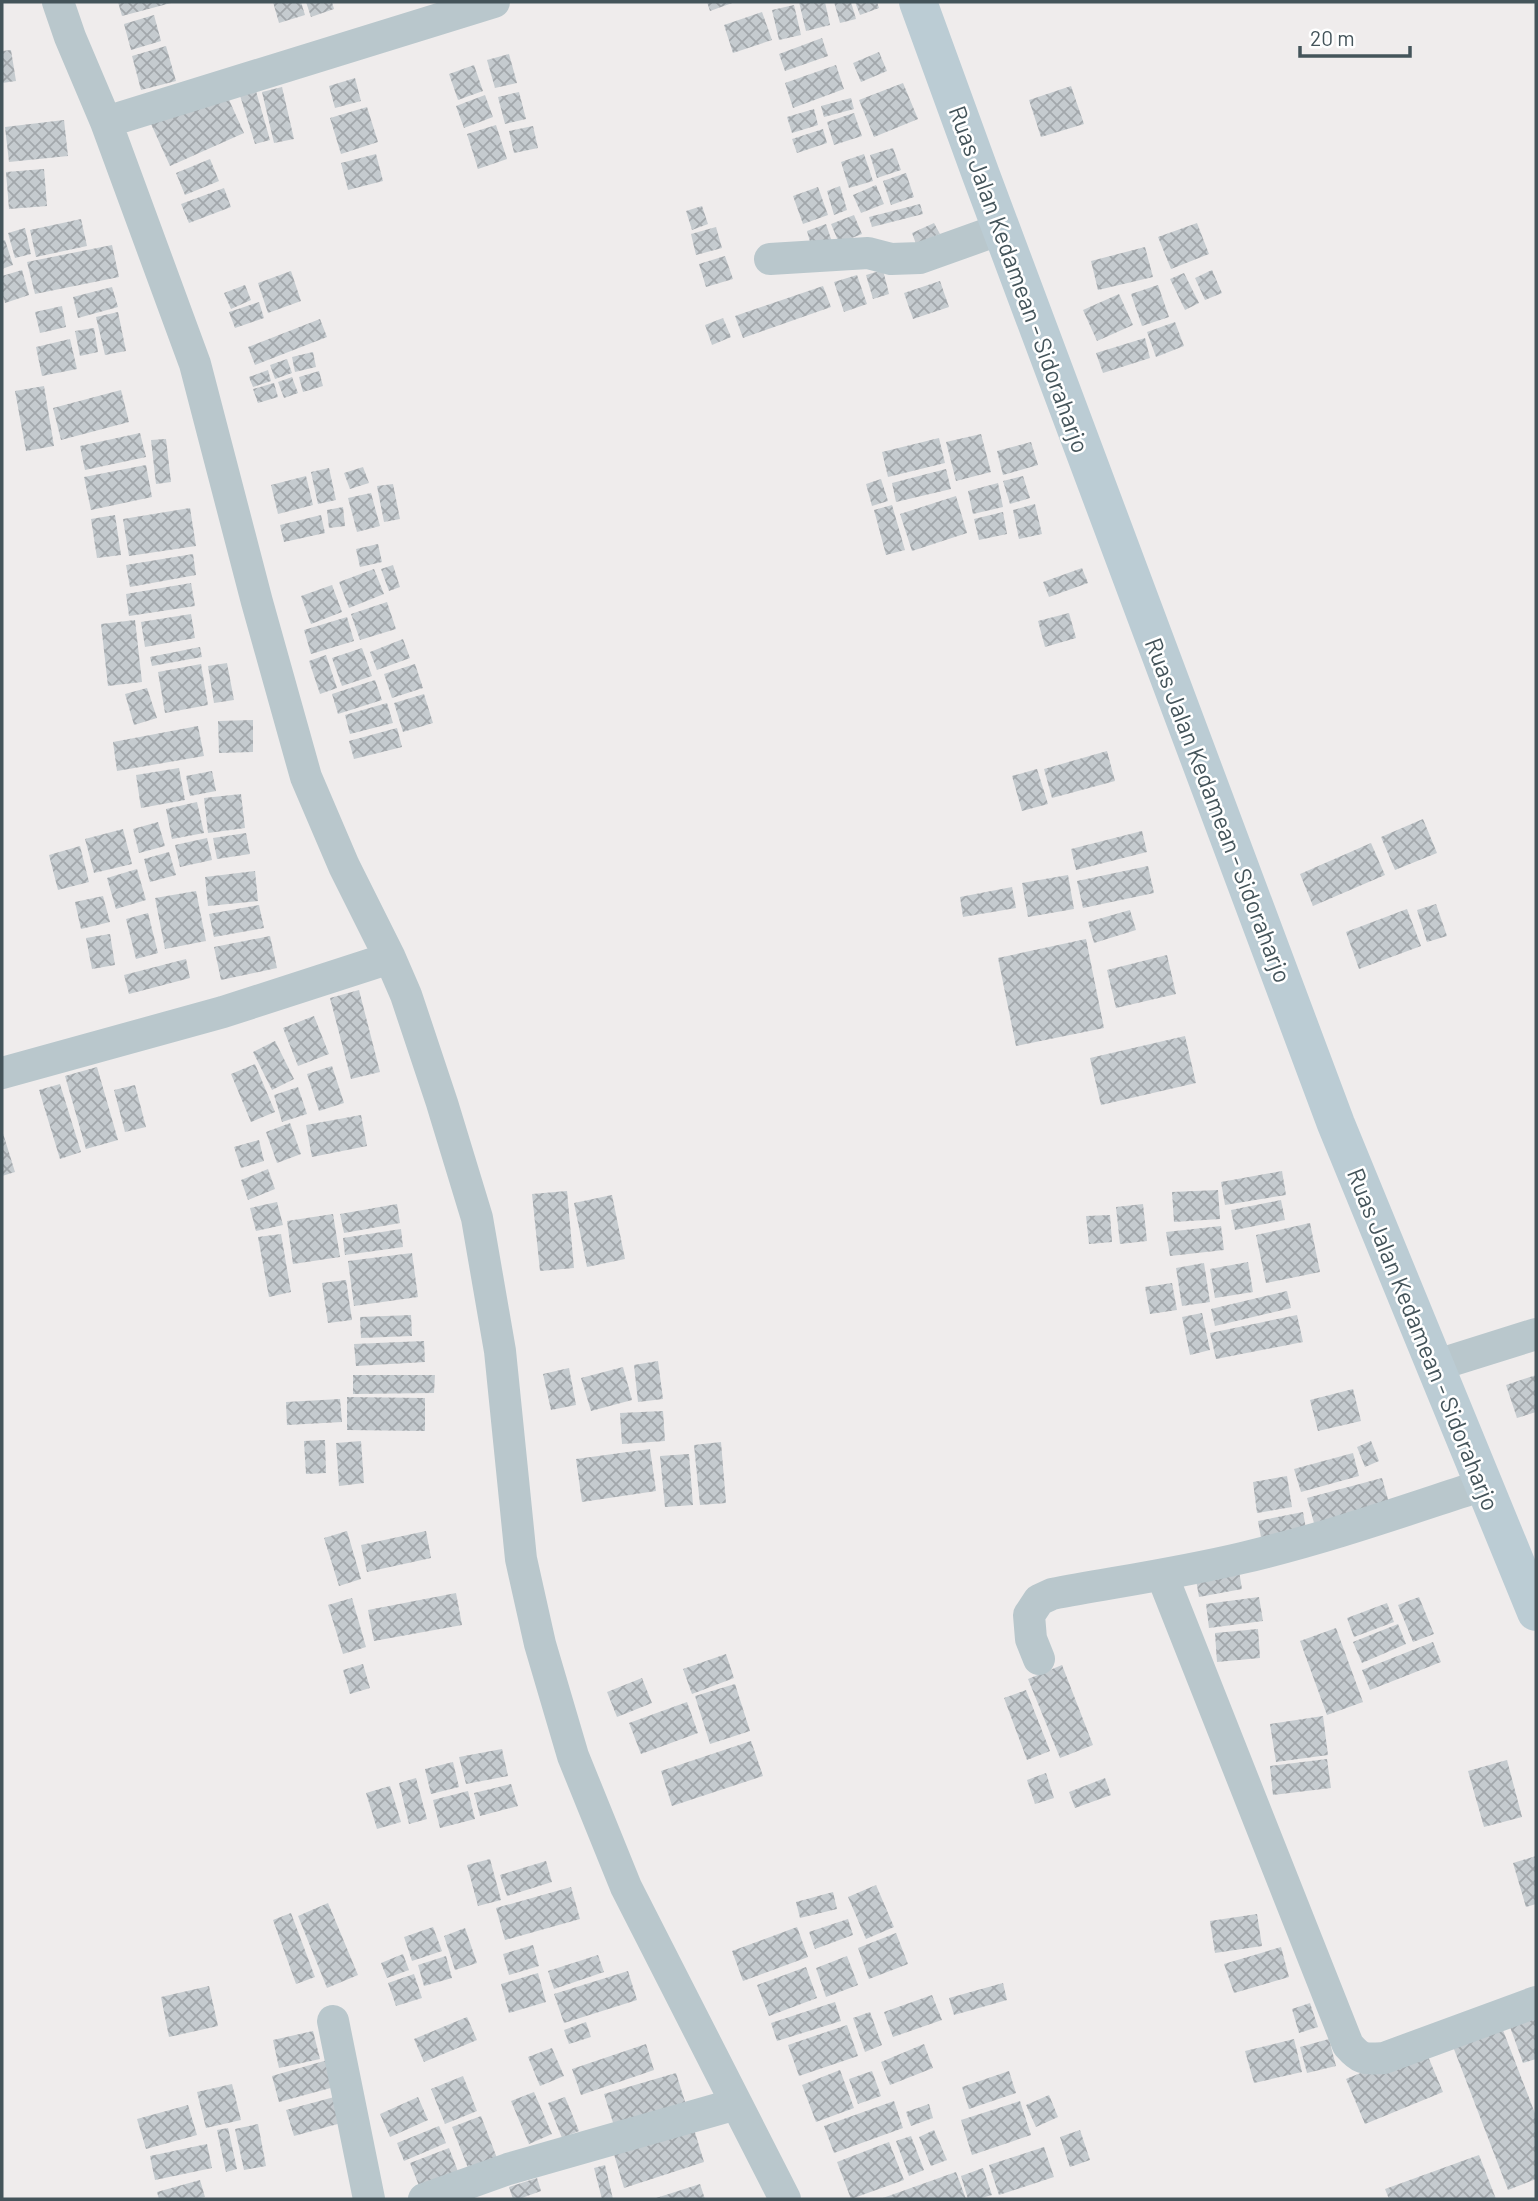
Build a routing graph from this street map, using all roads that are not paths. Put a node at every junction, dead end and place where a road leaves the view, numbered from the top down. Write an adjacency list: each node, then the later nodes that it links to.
1 (58, 2): 4 (street)
2 (494, 2): 4 (street)
3 (918, 2): 5 (main road, Ruas Jalan Kedamean - Sidoraharjo)
4 (106, 122): 7 (street)
5 (1001, 229): 6 (street); 10 (main road, Ruas Jalan Kedamean - Sidoraharjo)
6 (770, 259)
7 (390, 958): 8 (street); 17 (street)
8 (2, 1073)
9 (1536, 1334): 10 (street)
10 (1434, 1367): 11 (main road, Ruas Jalan Kedamean - Sidoraharjo)
11 (1483, 1485): 12 (street); 13 (main road, Ruas Jalan Kedamean - Sidoraharjo)
12 (1162, 1575): 14 (street); 15 (street)
13 (1536, 1612)
14 (1039, 1659)
15 (1536, 2002)
16 (333, 2021): 18 (street)
17 (736, 2104): 19 (street); 20 (street)
18 (369, 2199)
19 (424, 2199)
20 (785, 2199)

